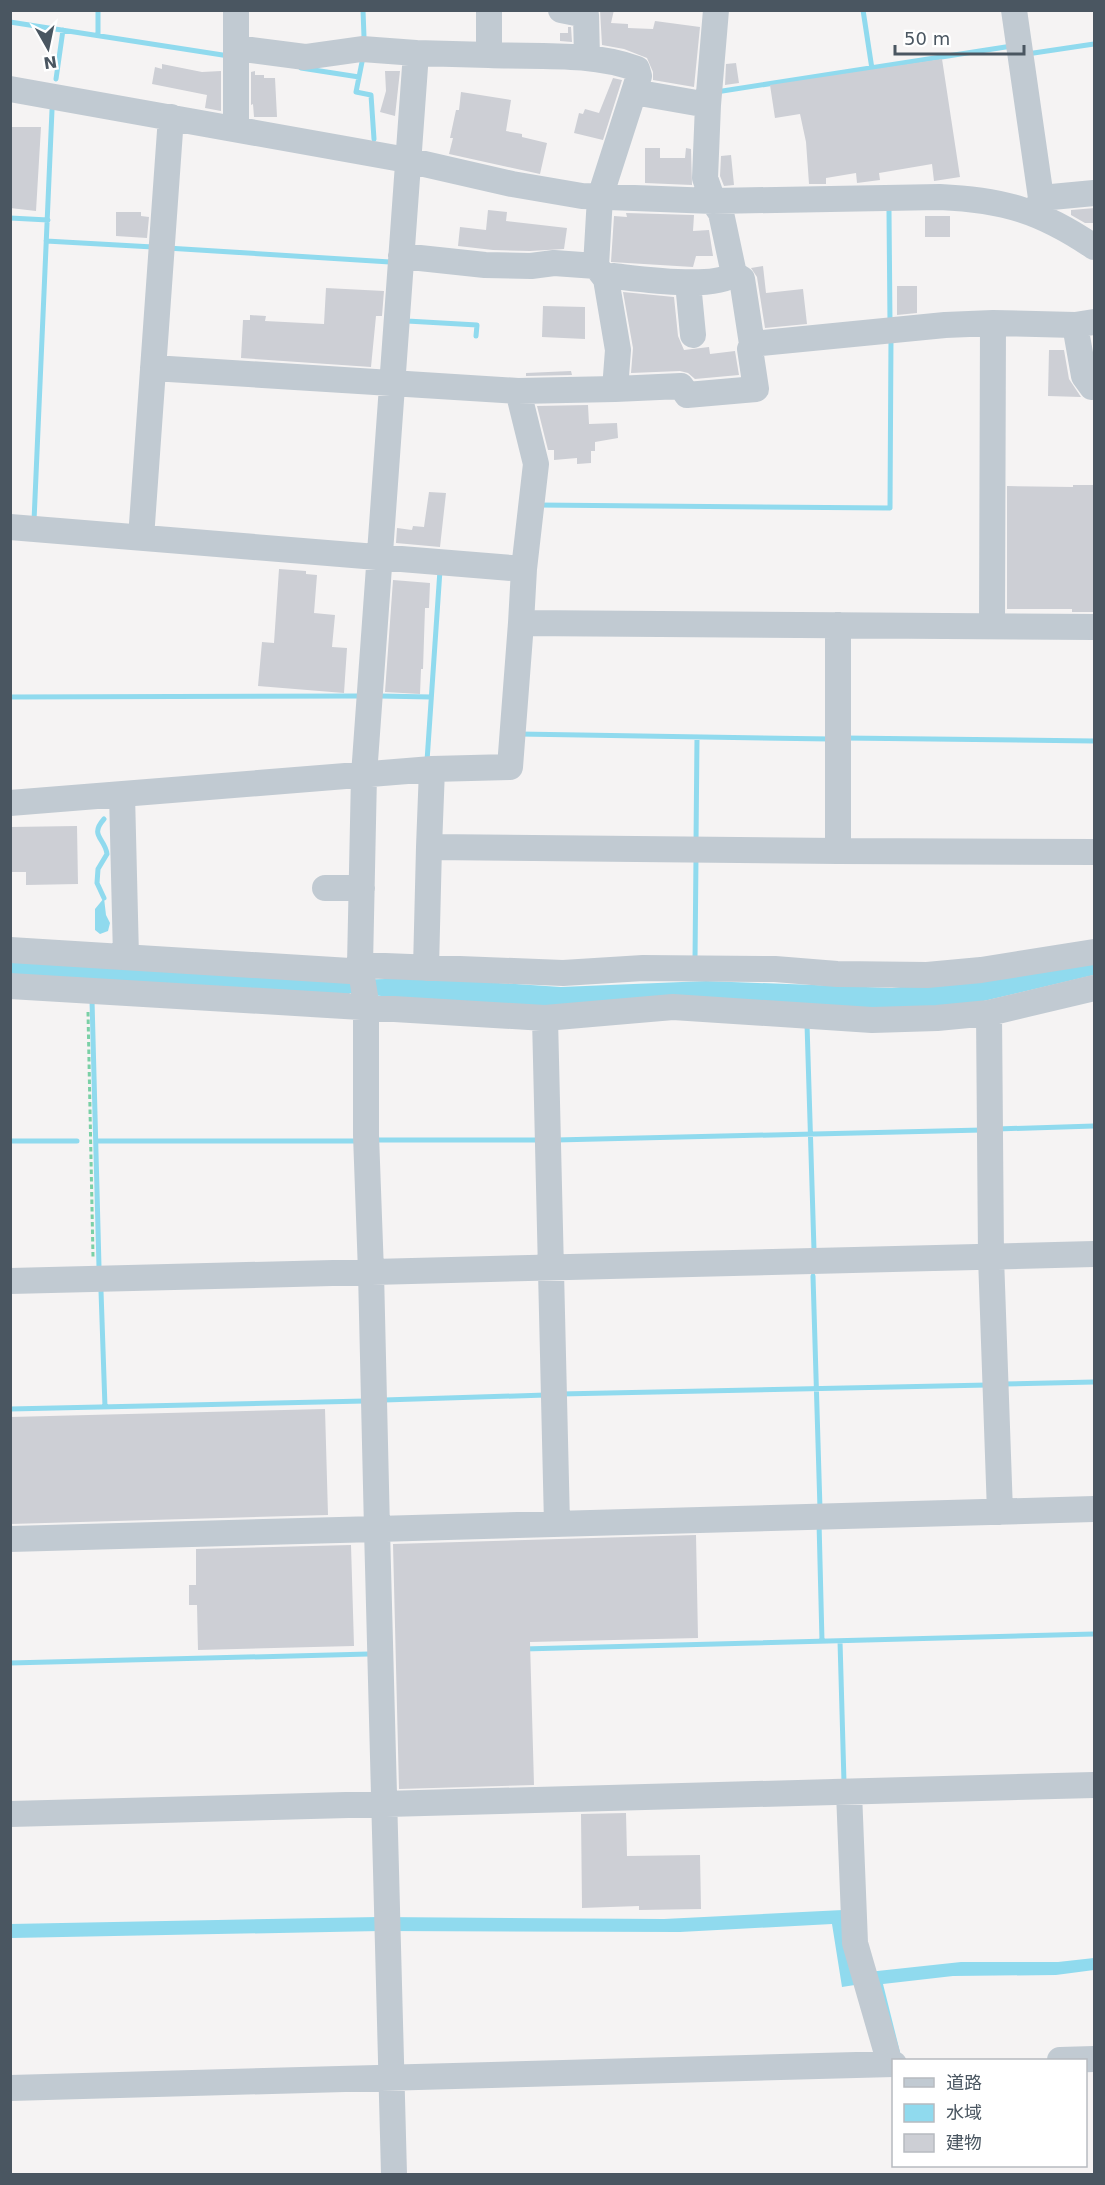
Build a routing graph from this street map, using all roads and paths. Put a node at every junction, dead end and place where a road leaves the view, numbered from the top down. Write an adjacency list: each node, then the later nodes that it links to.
1 (236, 10): 6 (street)
2 (489, 10): 8 (street)
3 (561, 10): 9 (street)
4 (716, 10): 12 (street)
5 (1014, 10): 19 (street)
6 (236, 48): 7 (street); 14 (street)
7 (416, 53): 8 (street); 15 (street)
8 (489, 55): 9 (street)
9 (587, 58): 11 (street)
10 (10, 90): 13 (street)
11 (634, 92): 12 (street); 17 (street)
12 (708, 105): 18 (street)
13 (171, 117): 14 (street); 29 (street)
14 (236, 128): 15 (street)
15 (407, 160): 17 (street); 21 (street)
16 (1095, 193): 19 (street)
17 (600, 197): 18 (street); 22 (street)
18 (713, 201): 19 (street); 23 (street)
19 (1038, 205): 20 (street)
20 (1095, 247)
21 (401, 256): 22 (street); 30 (street)
22 (601, 272): 24 (street); 32 (street)
23 (734, 274): 24 (street); 28 (street)
24 (688, 283): 27 (street)
25 (993, 323): 26 (street); 28 (street); 40 (street)
26 (1085, 324): 31 (street)
27 (693, 335)
28 (752, 344): 32 (street)
29 (153, 368): 30 (street); 35 (street)
30 (393, 384): 33 (street); 36 (street)
31 (1092, 387)
32 (615, 389): 33 (street)
33 (518, 392): 37 (street)
34 (10, 527): 35 (street)
35 (141, 538): 36 (street)
36 (381, 558): 37 (street); 43 (street)
37 (524, 569): 38 (street)
38 (521, 622): 39 (street); 42 (street)
39 (838, 625): 40 (street); 47 (street)
40 (992, 626): 41 (street)
41 (1095, 627)
42 (432, 769): 43 (street); 46 (street)
43 (364, 775): 44 (street); 50 (street)
44 (122, 794): 45 (street); 53 (street)
45 (10, 803)
46 (429, 847): 47 (street); 54 (street)
47 (838, 851): 48 (street)
48 (1095, 852)
49 (325, 888): 50 (street)
50 (362, 888): 55 (street)
51 (10, 950): 53 (street)
52 (1095, 952): 54 (street)
53 (126, 957): 55 (street)
54 (426, 968): 55 (street)
55 (361, 970): 59 (street)
56 (10, 986): 58 (street)
57 (1095, 988): 60 (street)
58 (88, 991): 59 (street); 66 (path)
59 (365, 1005): 61 (street); 65 (street)
60 (989, 1013): 61 (street); 63 (street)
61 (545, 1018): 64 (street)
62 (1095, 1254): 63 (street)
63 (991, 1257): 64 (street); 69 (street)
64 (551, 1267): 65 (street); 70 (street)
65 (371, 1272): 66 (street); 71 (street)
66 (93, 1280): 67 (street)
67 (10, 1281)
68 (1095, 1509): 69 (street)
69 (999, 1512): 70 (street)
70 (557, 1524): 71 (street)
71 (376, 1528): 72 (street); 75 (street)
72 (10, 1539)
73 (1095, 1785): 74 (street)
74 (849, 1792): 75 (street); 77 (street)
75 (385, 1803): 76 (street); 78 (street)
76 (10, 1814)
77 (892, 2064): 78 (street)
78 (392, 2078): 79 (street); 80 (street)
79 (10, 2088)
80 (394, 2175)

